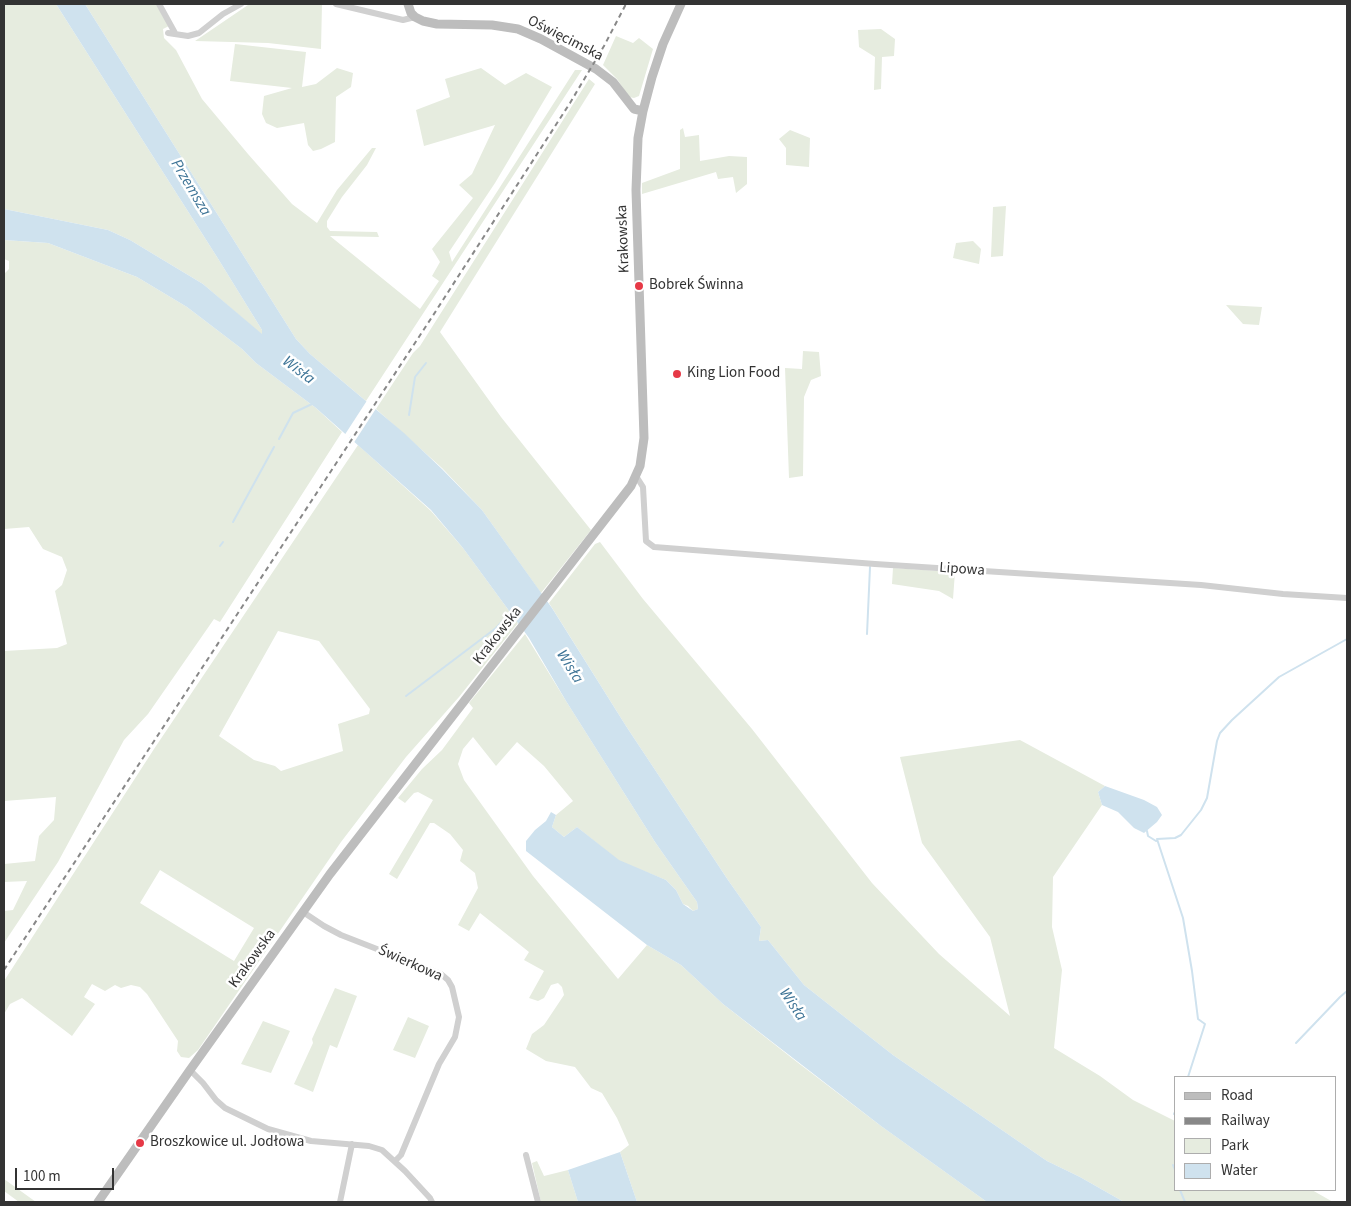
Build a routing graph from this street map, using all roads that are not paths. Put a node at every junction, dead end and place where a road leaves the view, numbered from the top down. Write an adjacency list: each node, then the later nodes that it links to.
1 (159, 4): 2 (street)
2 (240, 4)
3 (336, 4): 6 (street)
4 (408, 4): 6 (street)
5 (681, 4): 7 (street, Krakowska)
6 (415, 17): 7 (street, Oświęcimska)
7 (643, 110): 8 (street, Krakowska)
8 (636, 476): 9 (street, Lipowa); 10 (street, Krakowska)
9 (1347, 598)
10 (303, 912): 11 (street, Krakowska); 14 (street, Świerkowa)
11 (190, 1070): 12 (street); 15 (street, Krakowska)
12 (352, 1144): 14 (street); 16 (street)
13 (526, 1155): 18 (street)
14 (395, 1161): 17 (street)
15 (98, 1202)
16 (340, 1202)
17 (432, 1202)
18 (538, 1202)

